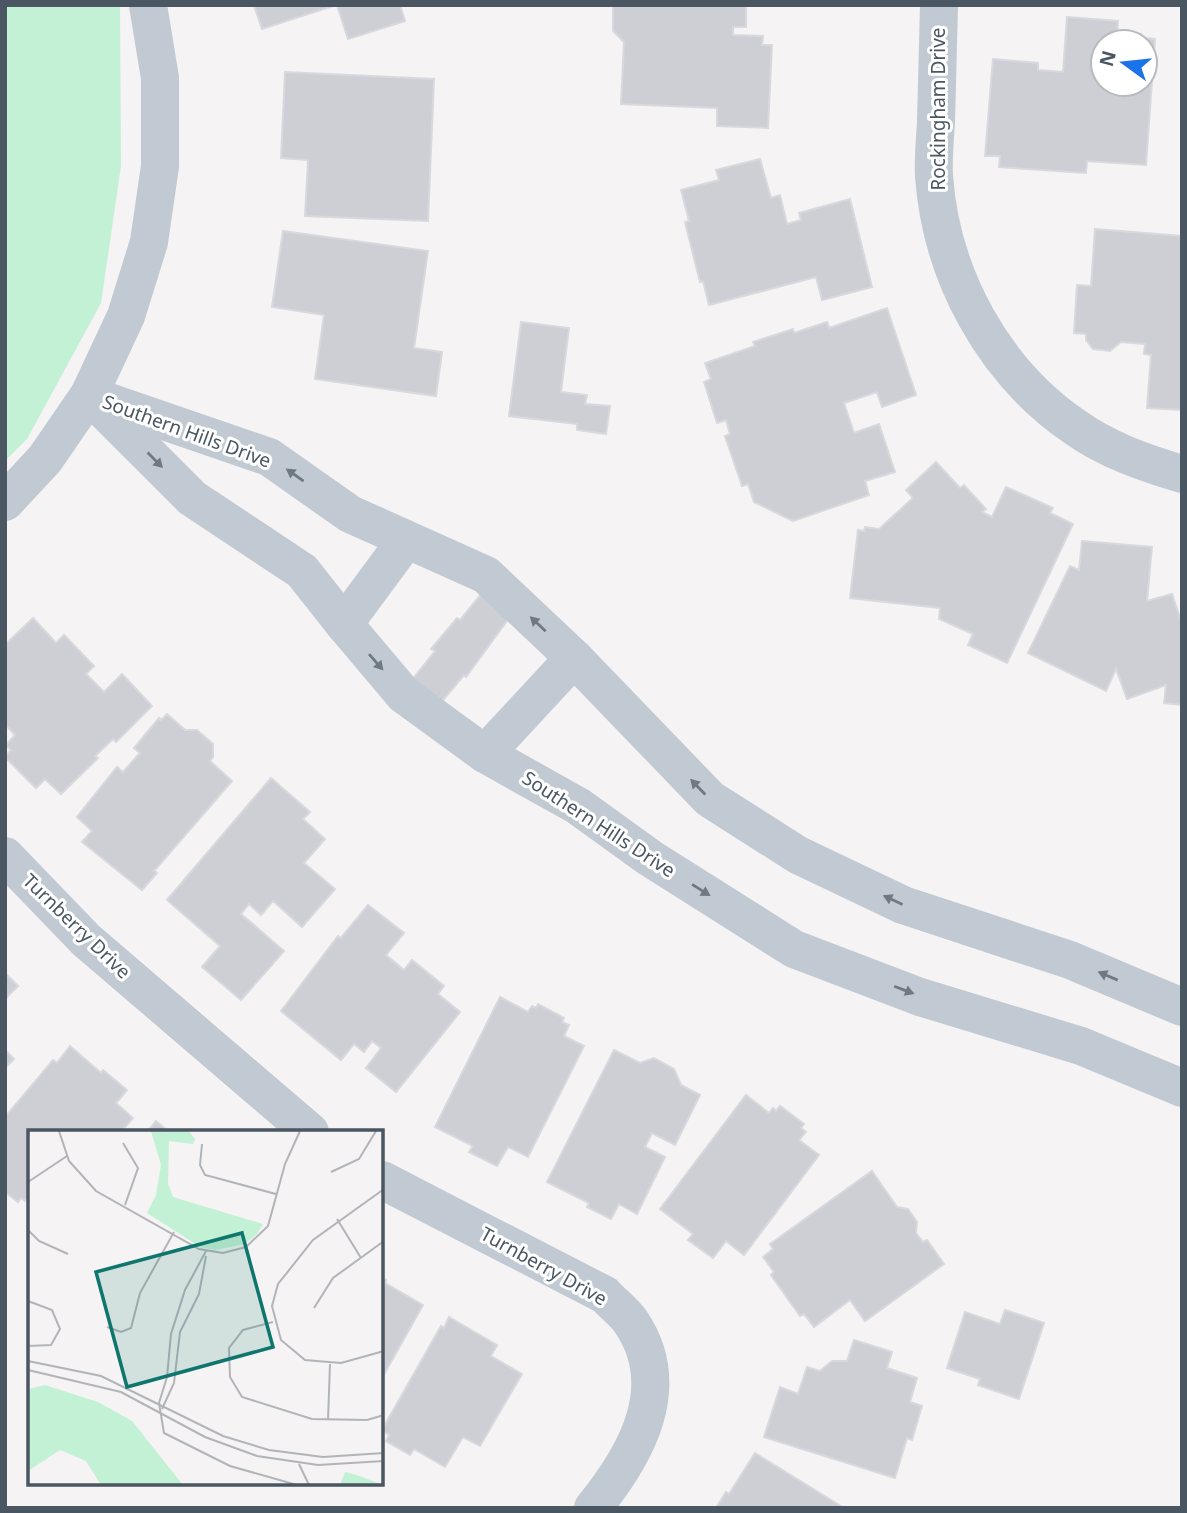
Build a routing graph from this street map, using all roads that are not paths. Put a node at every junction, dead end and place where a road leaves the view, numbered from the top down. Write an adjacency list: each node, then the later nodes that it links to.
1 (148, 5): 3 (street)
2 (939, 5): 4 (street, Rockingham Drive)
3 (89, 395): 5 (street); 6 (street, Southern Hills Drive, one-way to 3); 7 (street, Southern Hills Drive, one-way to 7)
4 (1182, 474)
5 (5, 502)
6 (406, 540): 7 (street); 8 (street, Southern Hills Drive, one-way to 6)
7 (344, 624): 9 (street, Southern Hills Drive, one-way to 9)
8 (574, 658): 9 (street); 11 (street, Southern Hills Drive, one-way to 8)
9 (485, 754): 12 (street, Southern Hills Drive, one-way to 12)
10 (5, 856): 13 (street, Turnberry Drive)
11 (1182, 1007)
12 (1182, 1088)
13 (308, 1130)
14 (383, 1181): 15 (street, Turnberry Drive)
15 (593, 1508)

